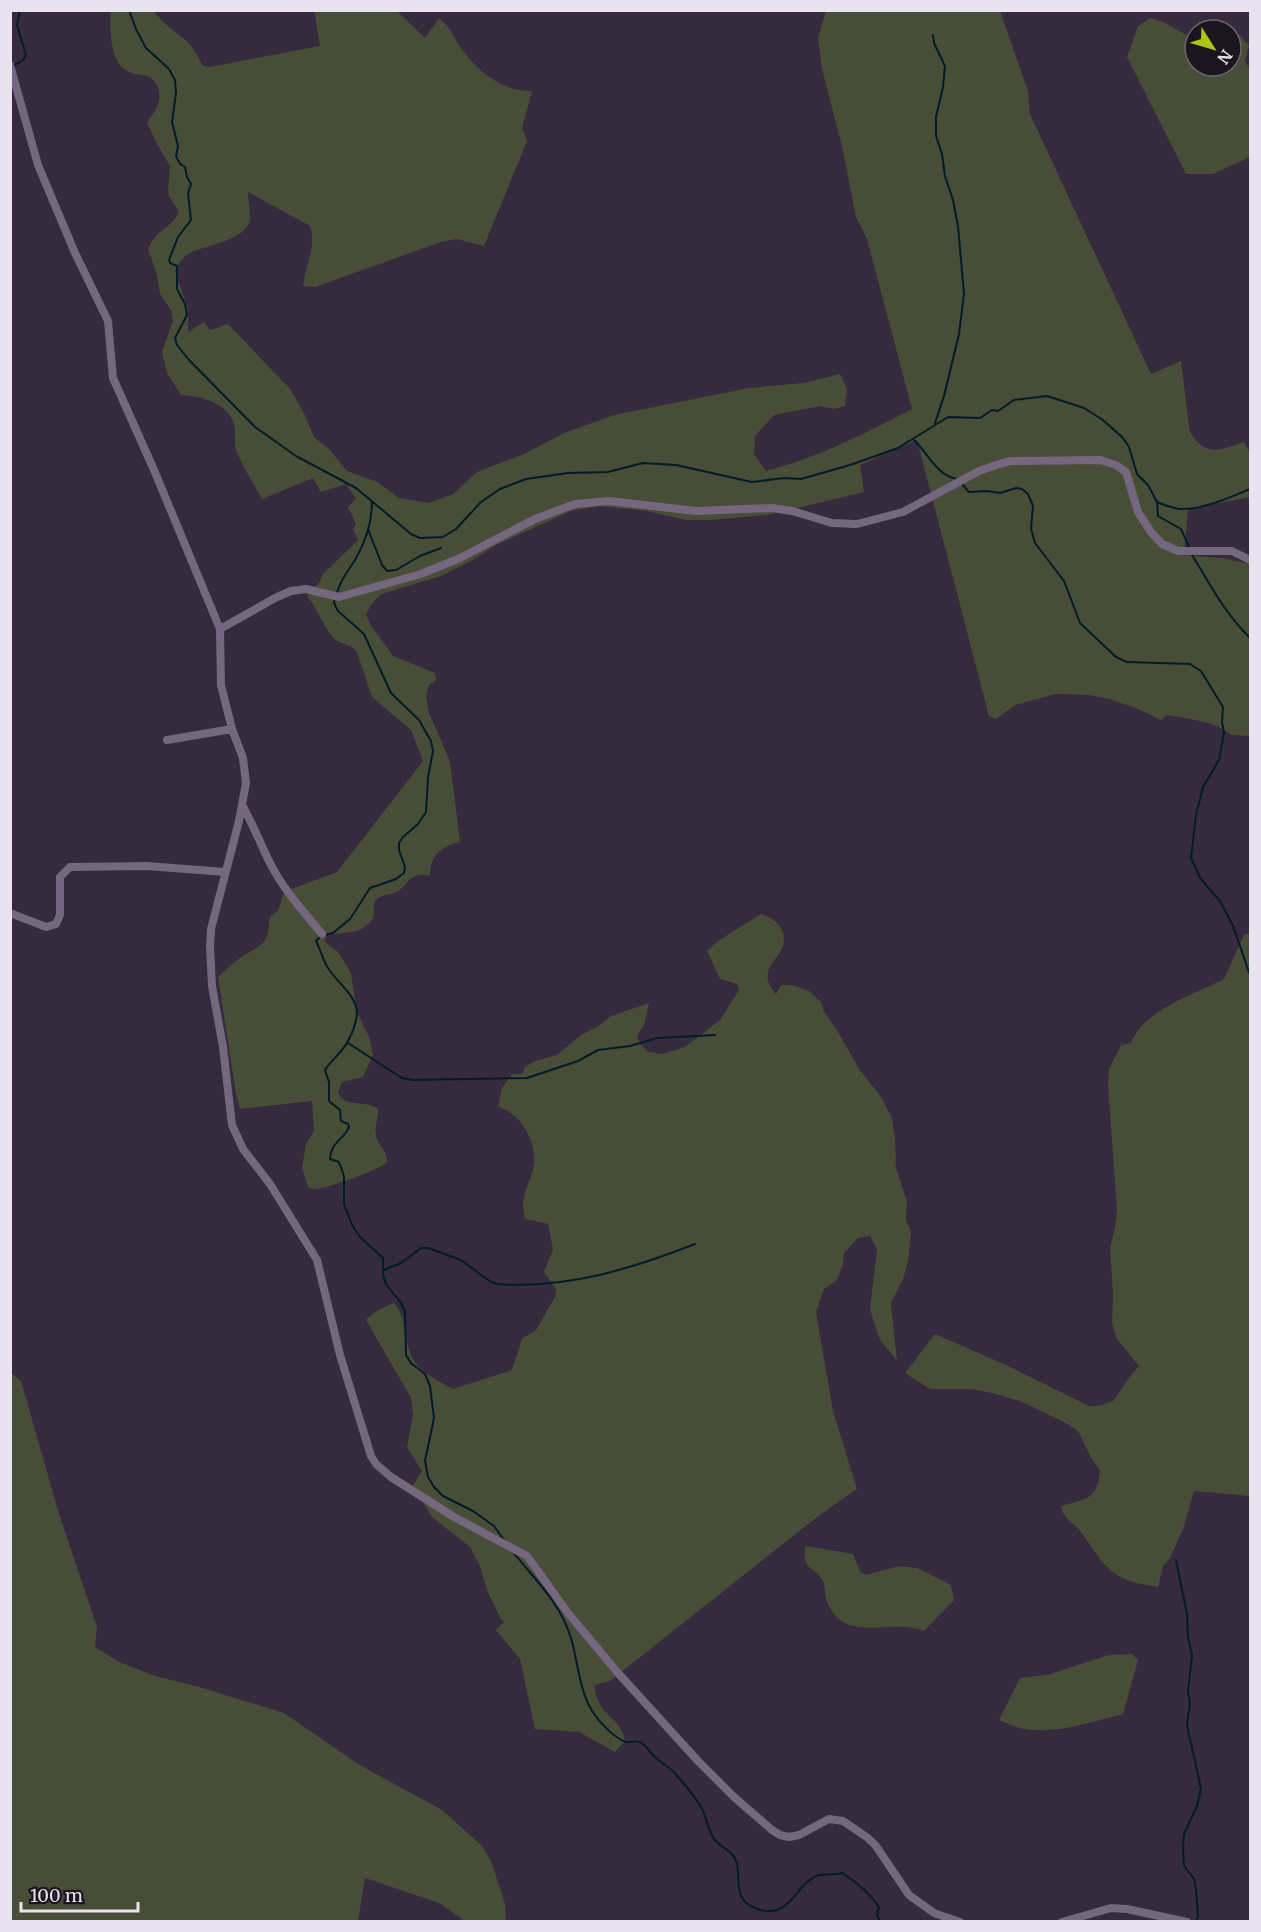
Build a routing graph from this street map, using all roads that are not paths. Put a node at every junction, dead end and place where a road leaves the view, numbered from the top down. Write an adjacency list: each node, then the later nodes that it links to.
1 (10, 65): 3 (street)
2 (1251, 560): 3 (street)
3 (220, 629): 4 (street)
4 (232, 729): 5 (street); 6 (street)
5 (167, 740)
6 (242, 806): 7 (street); 9 (street)
7 (225, 872): 8 (street); 10 (street)
8 (10, 913)
9 (322, 934)
10 (960, 1922)
11 (1062, 1922): 12 (street)
12 (1187, 1922)

